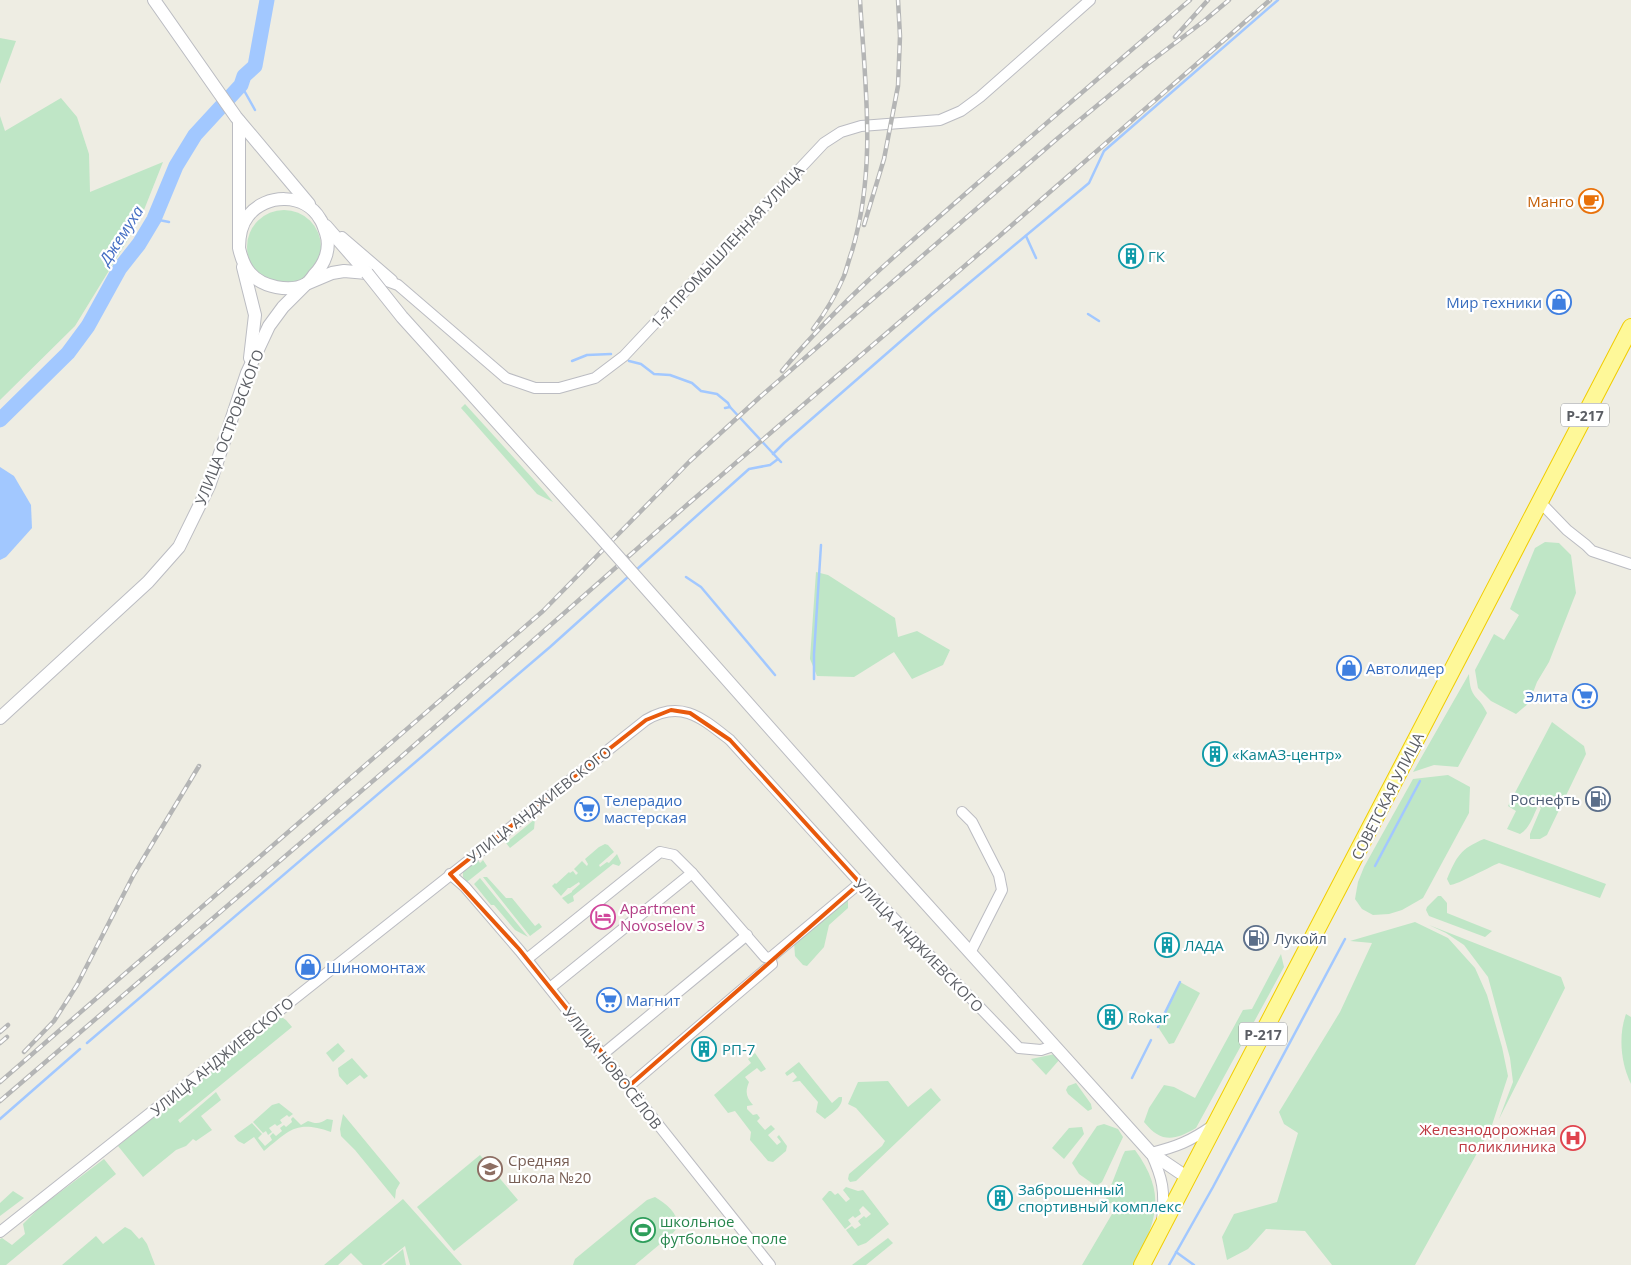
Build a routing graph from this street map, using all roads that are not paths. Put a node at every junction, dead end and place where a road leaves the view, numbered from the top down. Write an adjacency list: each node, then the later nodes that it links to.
1 (154, 0): 3 (street)
2 (1090, 0): 8 (street, 1-Я ПРОМЫШЛЕННАЯ УЛИЦА)
3 (237, 119): 4 (street); 5 (street)
4 (319, 217): 5 (street); 6 (street); 7 (street); 8 (street)
5 (240, 253): 7 (street); 10 (street)
6 (367, 273): 7 (street, УЛИЦА ОСТРОВСКОГО); 8 (street, 1-Я ПРОМЫШЛЕННАЯ УЛИЦА); 19 (street, bridge)
7 (306, 284): 10 (street, УЛИЦА ОСТРОВСКОГО)
8 (398, 286)
9 (1631, 327): 11 (highway, СОВЕТСКАЯ УЛИЦА / Р-217)
10 (247, 373): 13 (street, УЛИЦА ОСТРОВСКОГО)
11 (1540, 502): 12 (street); 26 (highway, СОВЕТСКАЯ УЛИЦА / Р-217)
12 (1631, 564)
13 (0, 718)
14 (962, 812): 19 (street)
15 (692, 873): 18 (street); 21 (street); 22 (street)
16 (450, 874): 17 (street, УЛИЦА АНДЖИЕВСКОГО); 21 (street, УЛИЦА НОВОСЁЛОВ); 30 (street, УЛИЦА АНДЖИЕВСКОГО)
17 (860, 883): 20 (street); 23 (street, УЛИЦА АНДЖИЕВСКОГО)
18 (747, 935): 20 (street); 24 (street)
19 (970, 953): 23 (street)
20 (770, 958): 25 (street)
21 (526, 959): 22 (street, УЛИЦА НОВОСЁЛОВ)
22 (550, 988): 24 (street, УЛИЦА НОВОСЁЛОВ)
23 (1053, 1046): 27 (street)
24 (603, 1054): 25 (street, УЛИЦА НОВОСЁЛОВ)
25 (628, 1086): 31 (street, УЛИЦА НОВОСЁЛОВ)
26 (1217, 1122): 27 (street); 28 (highway, СОВЕТСКАЯ УЛИЦА / Р-217)
27 (1151, 1152): 28 (street); 29 (street)
28 (1188, 1178): 29 (highway, СОВЕТСКАЯ УЛИЦА / Р-217); 33 (highway, Р-217)
29 (1162, 1226): 32 (highway, СОВЕТСКАЯ УЛИЦА / Р-217)
30 (0, 1232)
31 (770, 1265)
32 (1142, 1265)
33 (1152, 1265)

